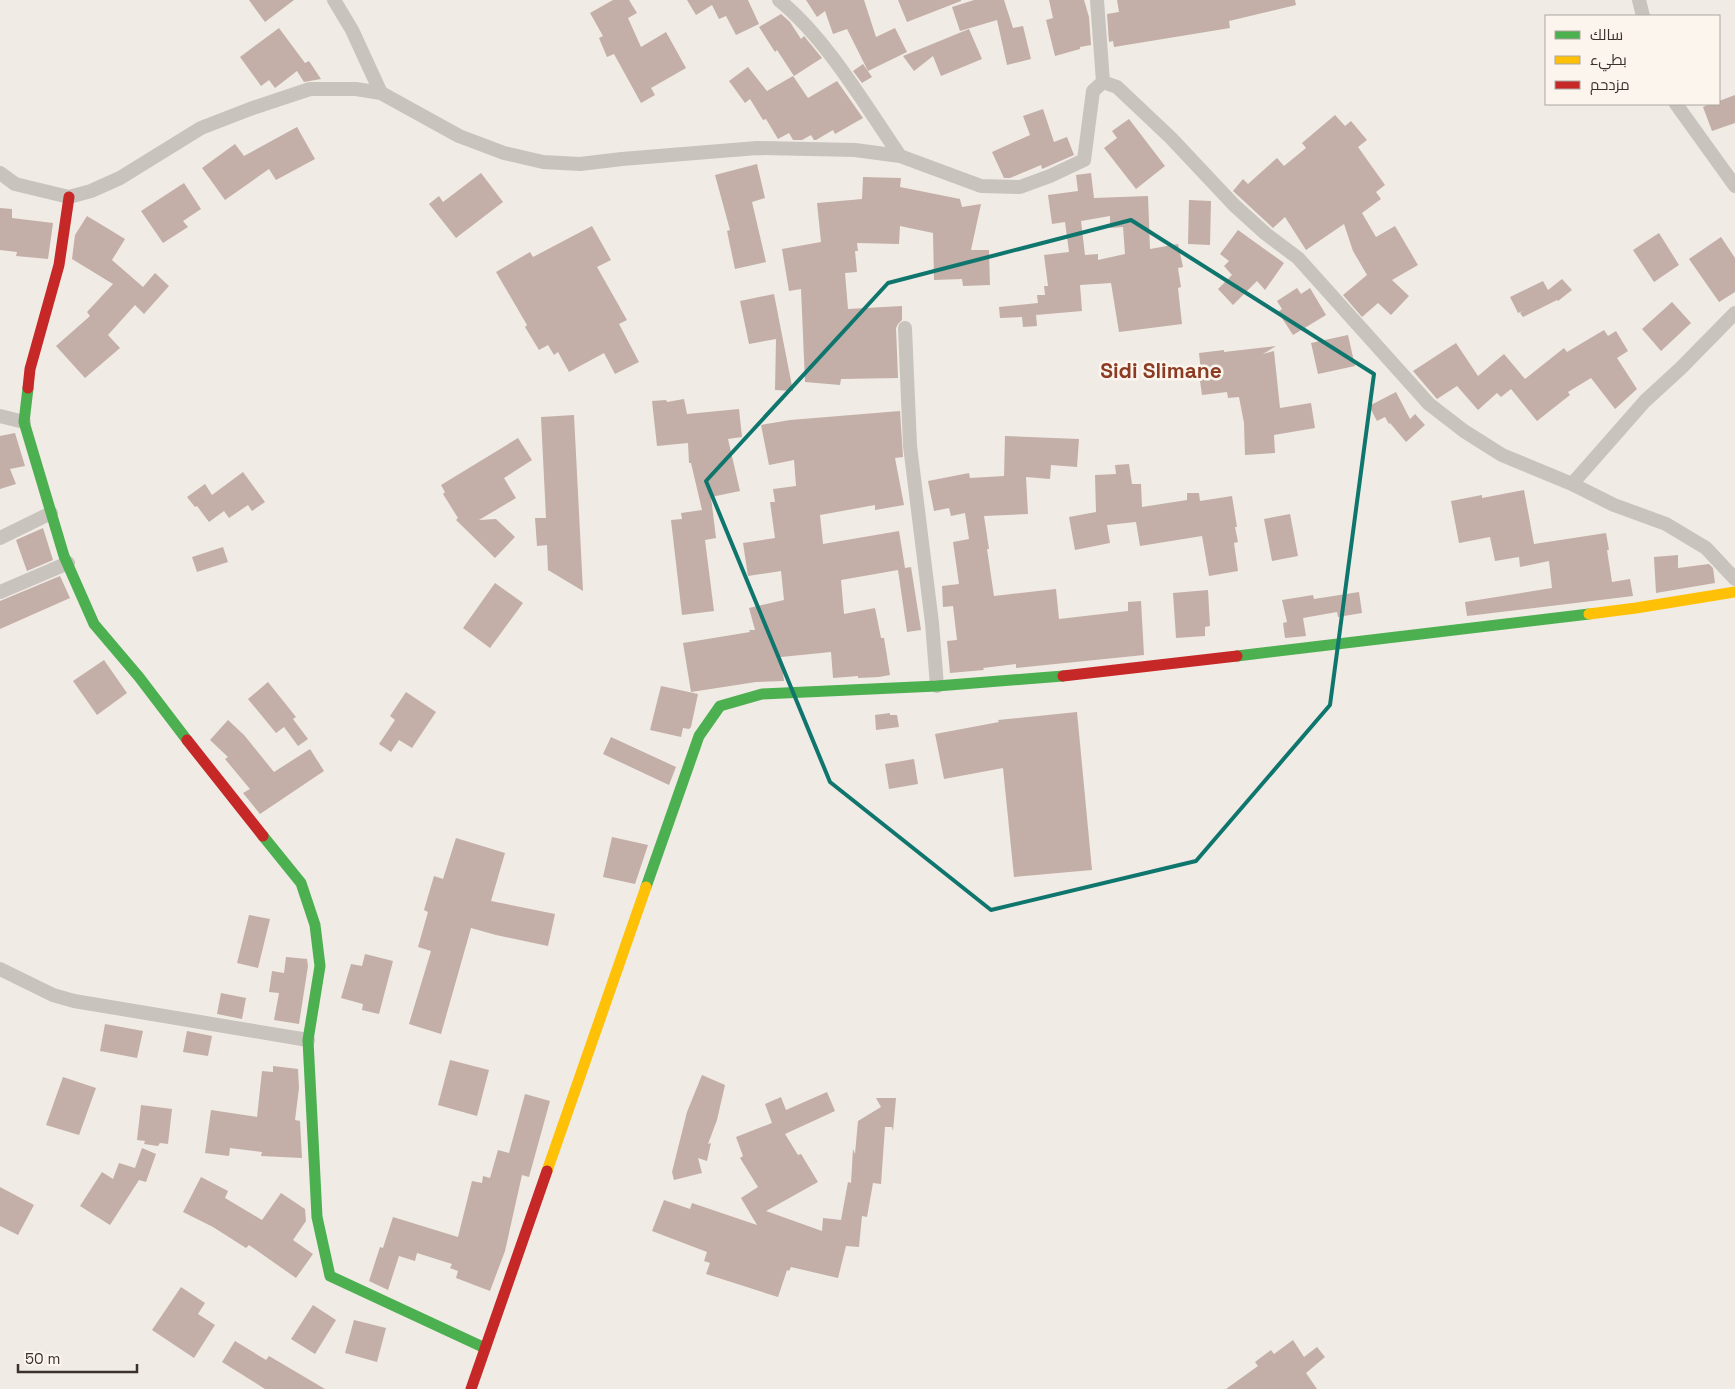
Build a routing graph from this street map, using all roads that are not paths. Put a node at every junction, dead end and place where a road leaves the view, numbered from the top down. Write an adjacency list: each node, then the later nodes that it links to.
1 (334, 0): 7 (street)
2 (780, 0): 9 (street)
3 (1097, 0): 6 (street)
4 (1638, 0): 5 (street)
5 (1643, 15)
6 (1103, 82): 9 (street); 17 (street)
7 (381, 93): 9 (street); 12 (street)
8 (1677, 105): 11 (street)
9 (900, 156)
10 (0, 173): 12 (street)
11 (1735, 186)
12 (69, 196): 16 (main road)
13 (1735, 313): 17 (street)
14 (905, 328): 24 (street)
15 (0, 416): 16 (street)
16 (24, 422): 18 (main road)
17 (1572, 484): 21 (street)
18 (51, 512): 19 (street); 20 (main road)
19 (0, 538)
20 (68, 563): 22 (street); 26 (main road)
21 (1735, 579)
22 (0, 592)
23 (1735, 592): 24 (main road)
24 (937, 686): 27 (main road)
25 (0, 969): 26 (street)
26 (308, 1040): 27 (main road)
27 (485, 1348): 28 (main road)
28 (471, 1389)

